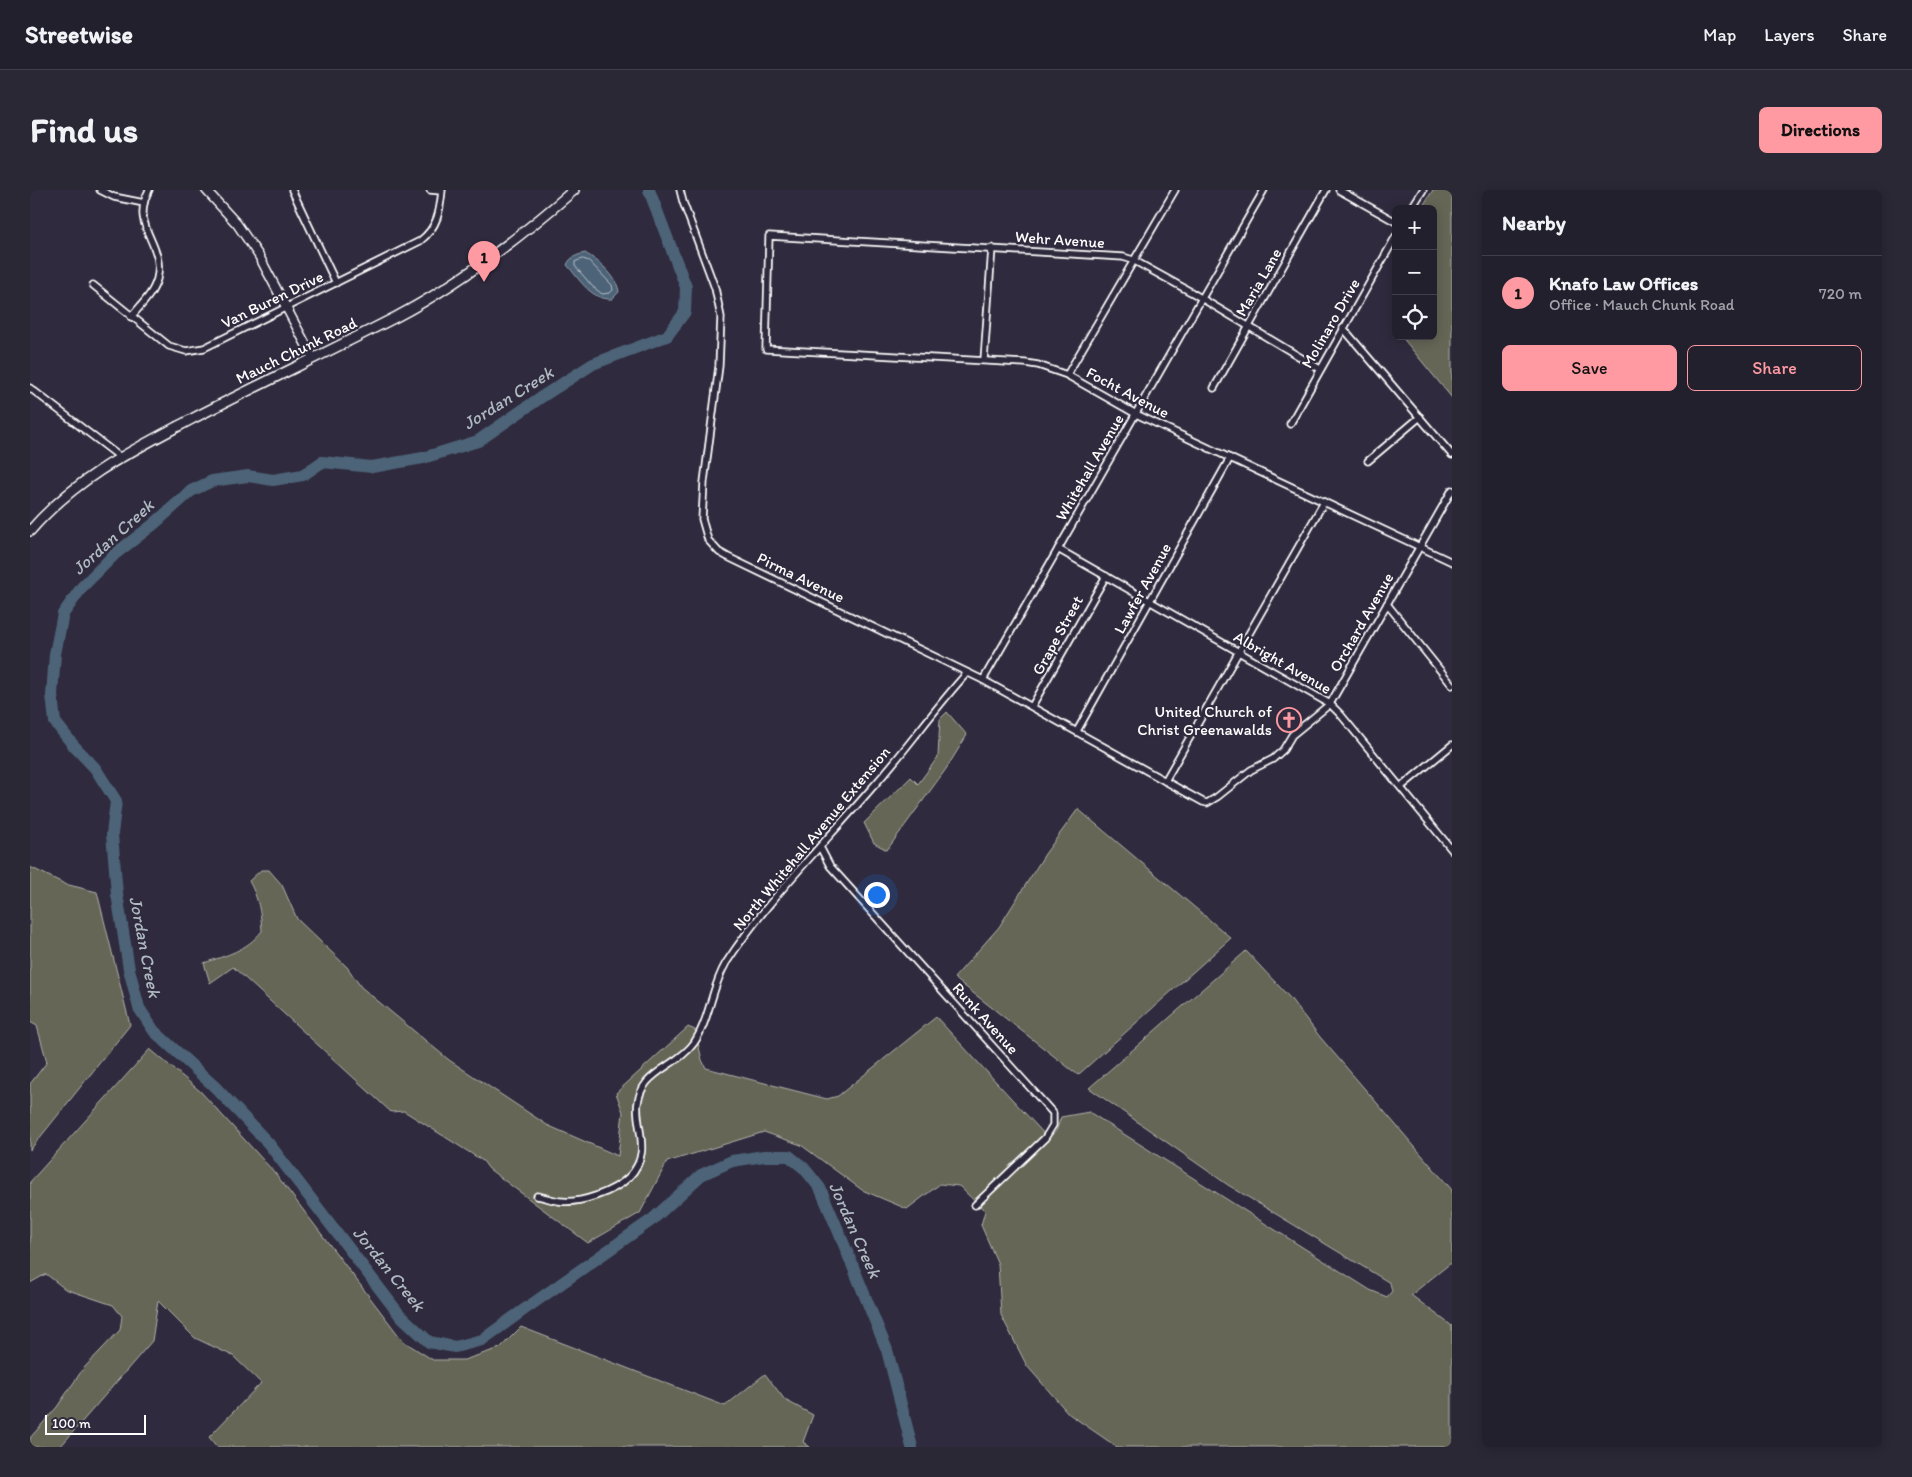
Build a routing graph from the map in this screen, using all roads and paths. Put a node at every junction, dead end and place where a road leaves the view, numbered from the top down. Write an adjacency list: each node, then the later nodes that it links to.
1 (100, 190): 14 (street)
2 (149, 190): 14 (street)
3 (206, 190): 23 (street)
4 (292, 190): 20 (street)
5 (430, 190): 6 (street)
6 (442, 190): 20 (street, Van Buren Drive)
7 (574, 190): 28 (main road, Mauch Chunk Road)
8 (680, 190): 51 (street, Pirma Avenue)
9 (1174, 190): 19 (street)
10 (1264, 190): 22 (street, Whitehall Avenue)
11 (1326, 190): 25 (street, Maria Lane)
12 (1339, 190): 16 (street)
13 (1423, 190): 15 (street)
14 (144, 204): 24 (street)
15 (1414, 205)
16 (1392, 220)
17 (1392, 243): 26 (street, Molinaro Drive)
18 (992, 248): 19 (street, Wehr Avenue); 27 (street, Wehr Avenue); 29 (street)
19 (1133, 260): 22 (street, Wehr Avenue); 31 (street)
20 (336, 284): 23 (street, Van Buren Drive)
21 (93, 286): 24 (street, Van Buren Drive)
22 (1202, 299): 25 (street, Wehr Avenue); 34 (street, Whitehall Avenue)
23 (287, 307): 24 (street, Van Buren Drive); 28 (street)
24 (131, 317)
25 (1248, 327): 30 (street, Wehr Avenue); 33 (street, Maria Lane)
26 (1343, 328): 30 (street, Molinaro Drive); 35 (street)
27 (766, 349): 29 (street, Focht Avenue)
28 (313, 358): 38 (main road, Mauch Chunk Road)
29 (984, 360): 31 (street, Focht Avenue)
30 (1320, 369): 36 (street, Molinaro Drive)
31 (1067, 375): 34 (street, Focht Avenue)
32 (30, 388): 38 (street)
33 (1214, 388)
34 (1136, 414): 39 (street, Focht Avenue); 45 (street, Whitehall Avenue)
35 (1420, 417): 37 (street); 40 (street)
36 (1290, 424)
37 (1452, 455)
38 (120, 457): 43 (main road, Mauch Chunk Road)
39 (1230, 458): 42 (street, Focht Avenue); 48 (street, Lawfer Avenue)
40 (1368, 461)
41 (1452, 490): 44 (street, Orchard Avenue)
42 (1324, 502): 44 (street, Focht Avenue); 50 (street)
43 (30, 531)
44 (1419, 547): 46 (street, Focht Avenue); 49 (street, Orchard Avenue)
45 (1058, 549): 47 (street, Albright Avenue); 52 (street, Whitehall Avenue)
46 (1452, 562)
47 (1106, 576): 48 (street, Albright Avenue); 55 (street, Grape Street)
48 (1151, 602): 50 (street, Albright Avenue); 56 (street, Lawfer Avenue)
49 (1387, 604): 53 (street); 54 (street, Orchard Avenue)
50 (1239, 653): 54 (street, Albright Avenue); 58 (street)
51 (967, 673): 52 (street, Pirma Avenue); 61 (street, North Whitehall Avenue Extension)
52 (983, 680): 55 (street, Pirma Avenue)
53 (1452, 686)
54 (1330, 704): 59 (street, Albright Avenue); 60 (street, Orchard Avenue)
55 (1032, 706): 56 (street, Pirma Avenue)
56 (1077, 731): 58 (street, Pirma Avenue)
57 (1452, 745): 59 (street)
58 (1165, 781): 60 (street, Pirma Avenue)
59 (1401, 787): 62 (street, Albright Avenue)
60 (1203, 802)
61 (820, 847): 63 (street, North Whitehall Avenue Extension); 64 (street, Runk Avenue)
62 (1452, 850)
63 (537, 1196)
64 (975, 1205)

